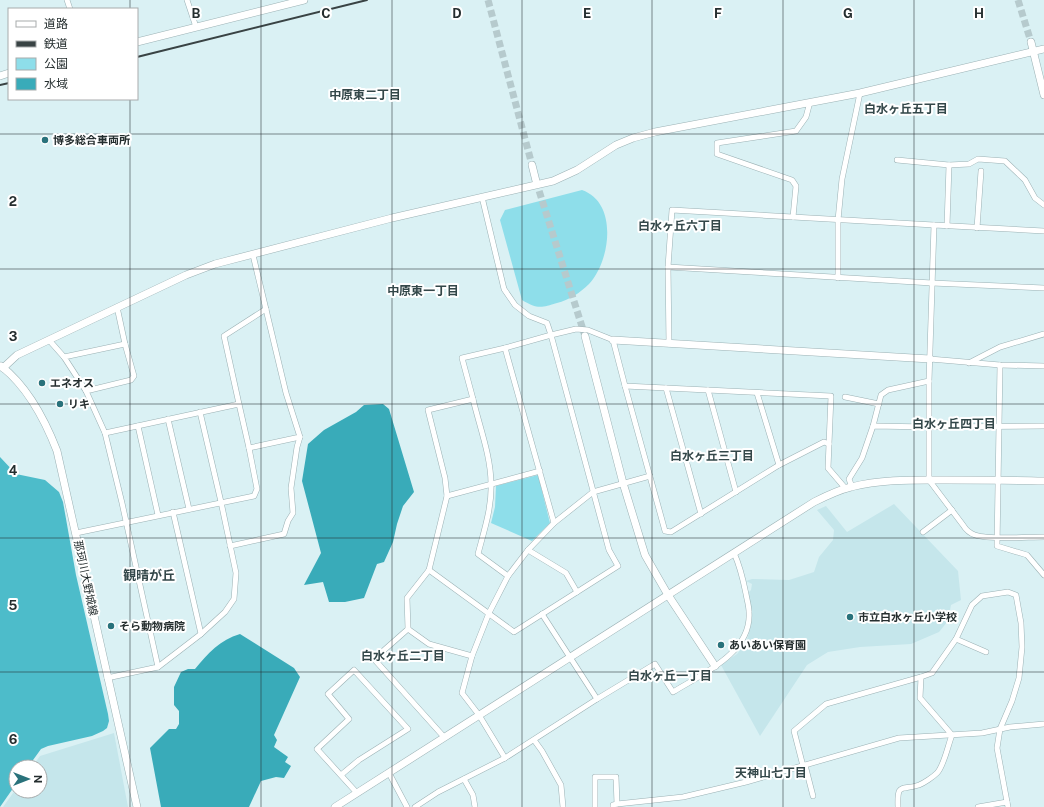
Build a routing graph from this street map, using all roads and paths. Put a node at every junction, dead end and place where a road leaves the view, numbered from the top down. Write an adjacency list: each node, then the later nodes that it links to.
1 (187, 0): 3 (street)
2 (304, 0): 3 (street)
3 (196, 27): 4 (street)
4 (138, 42)
5 (1031, 42): 7 (street)
6 (1044, 49): 7 (street)
7 (1033, 52): 8 (street); 9 (street)
8 (860, 93): 10 (street); 19 (street)
9 (1044, 95)
10 (810, 102): 16 (street); 18 (street)
11 (897, 160): 13 (street)
12 (532, 165): 15 (street)
13 (949, 165): 17 (street); 21 (street)
14 (981, 171): 22 (street)
15 (536, 181)
16 (482, 196): 24 (street); 32 (street)
17 (1044, 206)
18 (794, 217): 19 (street); 25 (street)
19 (838, 220): 20 (street); 26 (street)
20 (934, 225): 21 (street); 27 (street)
21 (947, 226): 22 (street)
22 (977, 228): 23 (street)
23 (1044, 231)
24 (253, 255): 29 (street); 30 (street)
25 (668, 267): 26 (street); 37 (street)
26 (838, 278): 27 (street)
27 (932, 283): 28 (street); 40 (street)
28 (1044, 288)
29 (117, 307): 34 (street); 36 (street)
30 (266, 309): 53 (street); 63 (street)
31 (1044, 334): 41 (street)
32 (551, 335): 35 (street); 38 (street); 75 (street)
33 (585, 336): 72 (street)
34 (49, 340): 39 (street); 44 (street)
35 (613, 340): 37 (street); 46 (street)
36 (125, 344): 39 (street); 49 (street)
37 (669, 344): 40 (street)
38 (506, 348): 52 (street); 67 (street)
39 (64, 357): 49 (street)
40 (930, 359): 41 (street); 45 (street)
41 (968, 363): 42 (street)
42 (1000, 365): 43 (street); 61 (street)
43 (1044, 366)
44 (2, 367): 87 (street, 那珂川大野城線)
45 (929, 381): 54 (street); 60 (street)
46 (625, 386): 47 (street); 68 (street)
47 (666, 388): 48 (street); 82 (street)
48 (708, 390): 50 (street); 76 (street)
49 (86, 391): 62 (street)
50 (757, 393): 64 (street); 66 (street)
51 (845, 397): 54 (street)
52 (473, 399): 73 (street); 77 (street)
53 (239, 404): 55 (street); 65 (street)
54 (879, 404): 58 (street)
55 (200, 412): 56 (street); 78 (street)
56 (168, 419): 57 (street); 79 (street)
57 (138, 426): 62 (street); 83 (street)
58 (873, 426): 60 (street); 74 (street)
59 (1044, 426): 61 (street)
60 (929, 427): 61 (street); 69 (street)
61 (999, 427): 70 (street)
62 (105, 433): 84 (street)
63 (300, 437): 65 (street); 90 (street)
64 (829, 444): 66 (street); 74 (street)
65 (249, 448): 78 (street)
66 (779, 465): 76 (street)
67 (540, 471): 73 (street); 85 (street)
68 (650, 476): 72 (street); 82 (street)
69 (929, 480): 70 (street); 74 (street); 80 (street)
70 (999, 480): 71 (street); 88 (street)
71 (1044, 482)
72 (623, 483): 75 (street); 97 (street)
73 (491, 484): 77 (street); 95 (street)
74 (849, 488): 92 (street)
75 (593, 492): 85 (street); 96 (street)
76 (736, 492): 82 (street)
77 (447, 496): 93 (street)
78 (221, 502): 79 (street); 90 (street)
79 (189, 509): 81 (street)
80 (952, 510): 86 (street); 88 (street)
81 (173, 512): 83 (street); 101 (street)
82 (701, 514)
83 (158, 516): 84 (street)
84 (126, 522): 87 (street); 107 (street)
85 (554, 524): 91 (street)
86 (923, 532)
87 (76, 533): 108 (street, 那珂川大野城線)
88 (997, 537): 89 (street); 94 (street)
89 (1044, 537)
90 (230, 546): 101 (street)
91 (528, 550): 95 (street); 96 (street)
92 (734, 553): 97 (street); 106 (street)
93 (429, 570): 98 (street); 100 (street)
94 (1044, 575)
95 (508, 576): 98 (street)
96 (577, 592): 99 (street)
97 (668, 595): 105 (street); 106 (street)
98 (489, 613): 99 (street); 104 (street)
99 (542, 614): 105 (street)
100 (408, 629): 104 (street); 115 (street)
101 (201, 634): 107 (street)
102 (956, 639): 103 (street); 109 (street); 113 (street)
103 (986, 652)
104 (472, 656): 111 (street)
105 (570, 657): 110 (street); 111 (street)
106 (715, 666): 110 (street)
107 (158, 667): 108 (street)
108 (107, 678): 126 (street, 那珂川大野城線)
109 (920, 678): 114 (street); 118 (street)
110 (597, 699): 116 (street)
111 (478, 715): 115 (street); 117 (street)
112 (1044, 724): 113 (street)
113 (1000, 729): 114 (street); 124 (street)
114 (952, 735): 118 (street); 133 (street)
115 (444, 737): 119 (street)
116 (534, 740): 117 (street); 131 (street)
117 (505, 758): 121 (street)
118 (804, 765): 123 (street); 125 (street)
119 (389, 773): 122 (street); 128 (street)
120 (341, 775): 120 (street); 122 (street)
121 (464, 779): 129 (street); 130 (street)
122 (357, 793): 127 (street)
123 (813, 796)
124 (1008, 804): 134 (street)
125 (615, 805): 132 (street)
126 (137, 807)
127 (335, 807)
128 (407, 807)
129 (415, 807)
130 (475, 807)
131 (563, 807)
132 (595, 807)
133 (898, 807)
134 (978, 807)

